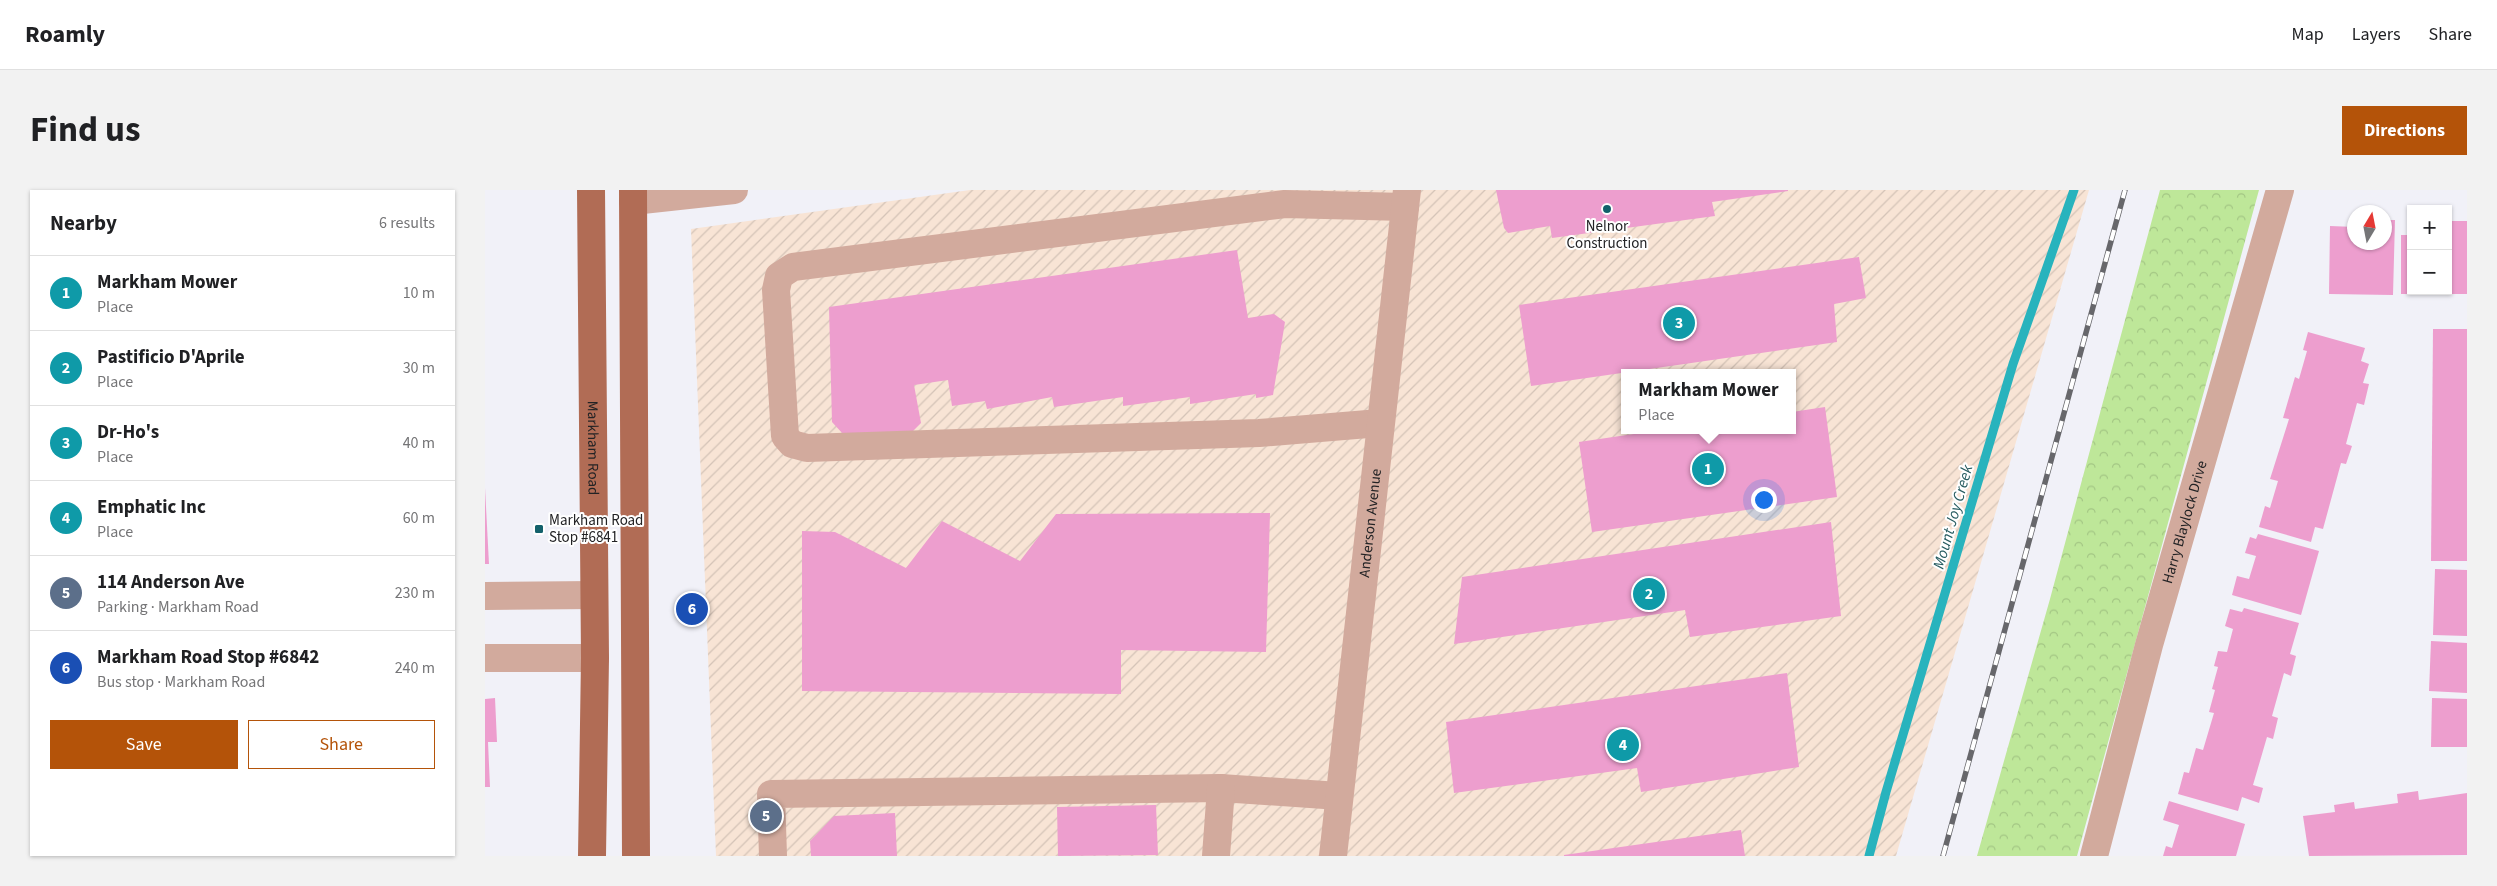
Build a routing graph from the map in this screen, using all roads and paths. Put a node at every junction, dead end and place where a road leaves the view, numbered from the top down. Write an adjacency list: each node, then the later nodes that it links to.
1 (591, 190): 7 (main road, Markham Road)
2 (734, 190): 4 (street)
3 (2280, 190): 18 (street, Harry Blaylock Drive)
4 (633, 195): 14 (main road)
5 (1406, 199): 6 (street, Anderson Avenue); 6 (street)
6 (1380, 423): 12 (street, Anderson Avenue)
7 (594, 595): 8 (street); 10 (main road, Markham Road)
8 (485, 596)
9 (485, 658): 10 (street)
10 (595, 658): 13 (main road, Markham Road)
11 (1221, 788): 12 (street); 15 (street); 16 (street)
12 (1339, 796): 17 (street, Anderson Avenue)
13 (592, 856)
14 (637, 856)
15 (773, 856)
16 (1216, 856)
17 (1333, 856)
18 (2094, 856)

